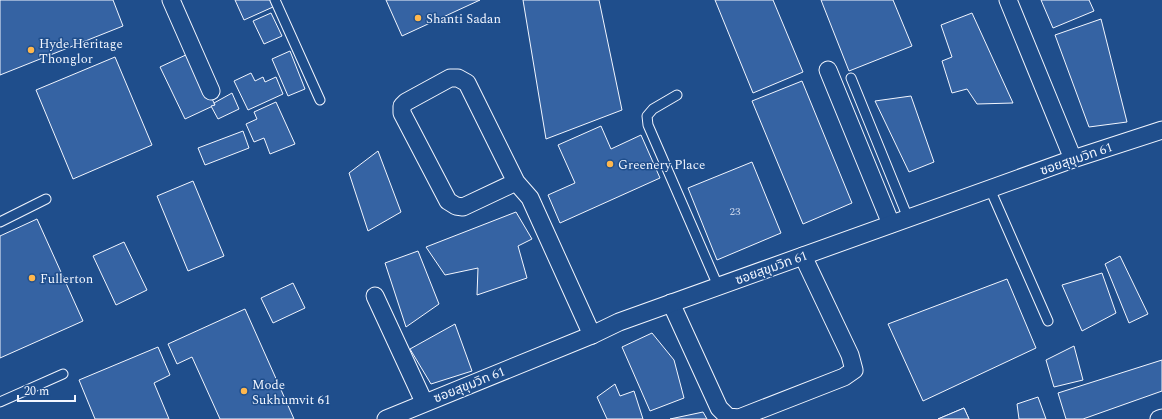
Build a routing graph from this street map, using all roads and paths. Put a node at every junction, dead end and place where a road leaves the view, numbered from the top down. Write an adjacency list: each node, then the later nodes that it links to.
1 (171, 0): 6 (street)
2 (275, 0): 8 (lane)
3 (1008, 0): 10 (street)
4 (828, 70): 16 (street)
5 (851, 78): 14 (lane)
6 (211, 91)
7 (676, 95): 18 (lane)
8 (320, 100)
9 (1162, 130): 10 (street, ซอยสุขุมวิท 61)
10 (1073, 159): 12 (street, ซอยสุขุมวิท 61)
11 (516, 182): 11 (street); 22 (street)
12 (990, 189): 14 (street, ซอยสุขุมวิท 61); 21 (lane)
13 (46, 199): 15 (lane)
14 (908, 218): 16 (street, ซอยสุขุมวิท 61)
15 (0, 222)
16 (891, 224): 17 (street, ซอยสุขุมวิท 61)
17 (803, 256): 18 (street, ซอยสุขุมวิท 61); 20 (street)
18 (718, 286): 20 (street, ซอยสุขุมวิท 61)
19 (376, 296): 25 (street)
20 (671, 303): 22 (street, ซอยสุขุมวิท 61)
21 (1048, 321)
22 (592, 335): 25 (street, ซอยสุขุมวิท 61)
23 (63, 374): 24 (lane)
24 (0, 402)
25 (424, 402): 27 (street, ซอยสุขุมวิท 61)
26 (1162, 418): 28 (street)
27 (386, 419)
28 (1159, 419)

